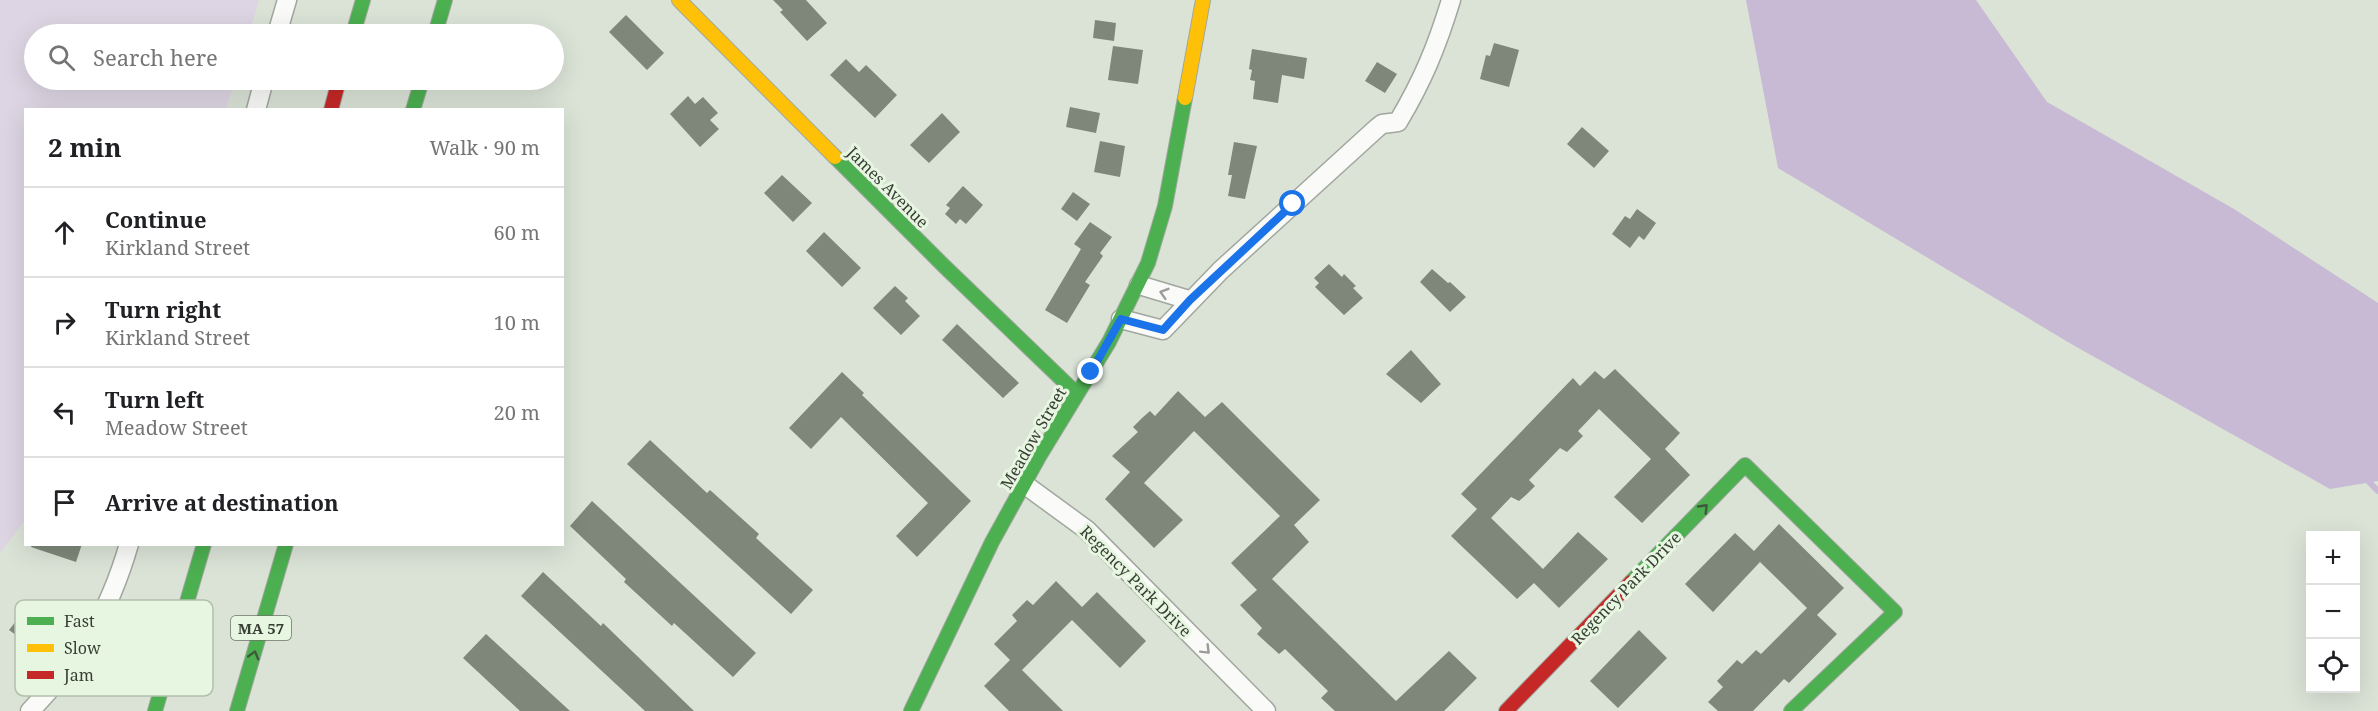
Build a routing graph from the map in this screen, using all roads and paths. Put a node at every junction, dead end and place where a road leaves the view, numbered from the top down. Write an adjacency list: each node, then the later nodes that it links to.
1 (287, 0): 7 (street)
2 (363, 0): 8 (main road)
3 (445, 0): 9 (main road)
4 (679, 0): 19 (main road, James Avenue)
5 (1203, 0): 16 (main road, Meadow Street)
6 (1451, 0): 17 (street)
7 (280, 24)
8 (355, 24)
9 (438, 24)
10 (261, 90): 13 (street)
11 (336, 90): 14 (main road)
12 (419, 90): 15 (main road)
13 (257, 108)
14 (332, 108)
15 (414, 108)
16 (1138, 285): 17 (street, one-way to 16); 18 (main road, Meadow Street)
17 (1190, 300): 18 (street)
18 (1121, 319): 19 (main road, Meadow Street)
19 (1077, 394): 20 (main road, Meadow Street)
20 (1024, 484): 32 (main road, Meadow Street); 33 (street, Regency Park Drive, one-way to 33)
21 (128, 546): 24 (street)
22 (203, 546): 25 (main road)
23 (285, 546): 31 (main road, MA 57, one-way to 23)
24 (109, 600)
25 (188, 600)
26 (44, 696): 29 (street)
27 (159, 696): 30 (main road)
28 (1513, 709): 34 (main road, Regency Park Drive, one-way to 34)
29 (30, 711)
30 (155, 711)
31 (237, 711)
32 (911, 711)
33 (1266, 711)
34 (1791, 711)

